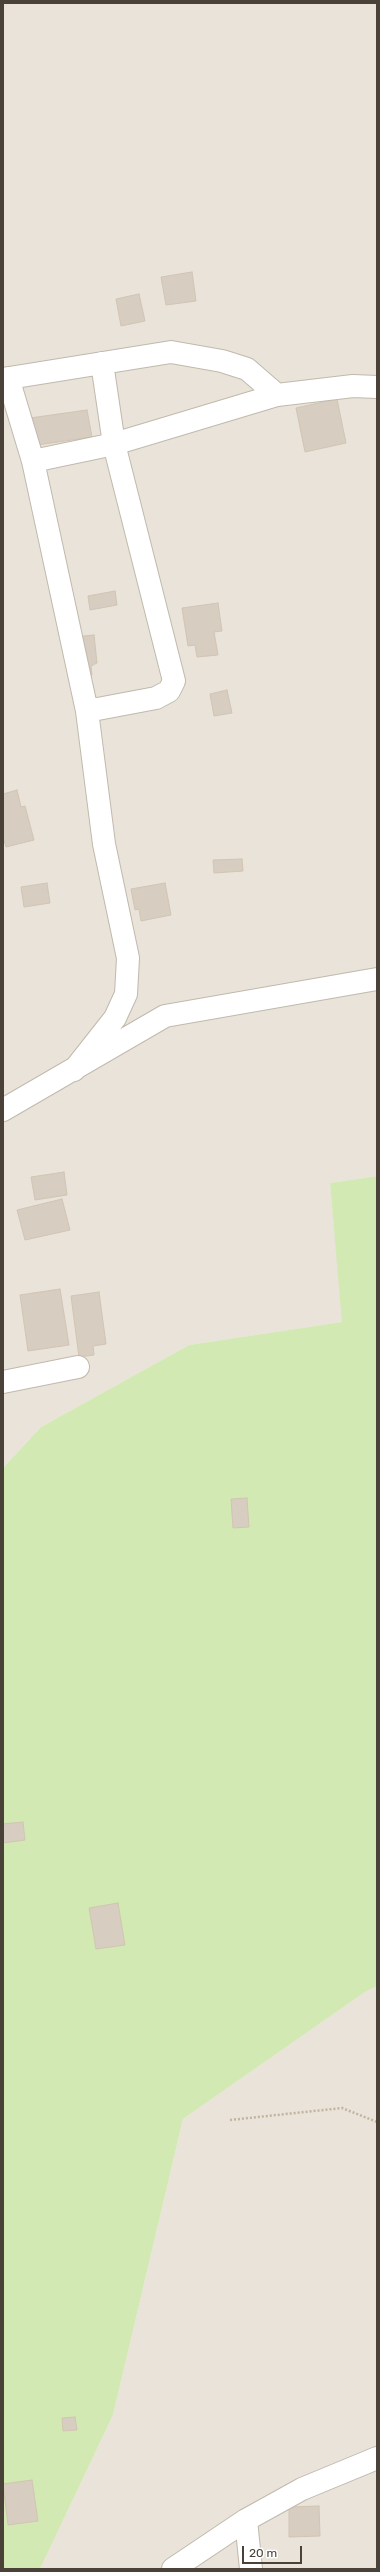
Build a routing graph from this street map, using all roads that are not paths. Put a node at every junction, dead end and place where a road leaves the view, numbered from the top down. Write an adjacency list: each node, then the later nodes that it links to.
1 (102, 363): 2 (street); 4 (street); 5 (street)
2 (6, 379): 6 (street)
3 (377, 386): 4 (street)
4 (277, 396): 5 (street)
5 (114, 444): 6 (street); 7 (street)
6 (33, 461): 7 (street)
7 (87, 711): 9 (street)
8 (377, 979): 9 (street)
9 (74, 1070): 10 (street)
10 (3, 1110)
11 (78, 1367): 12 (street)
12 (3, 1382)
13 (377, 2458): 14 (street)
14 (246, 2520): 15 (street); 16 (street)
15 (173, 2569)
16 (251, 2569)

